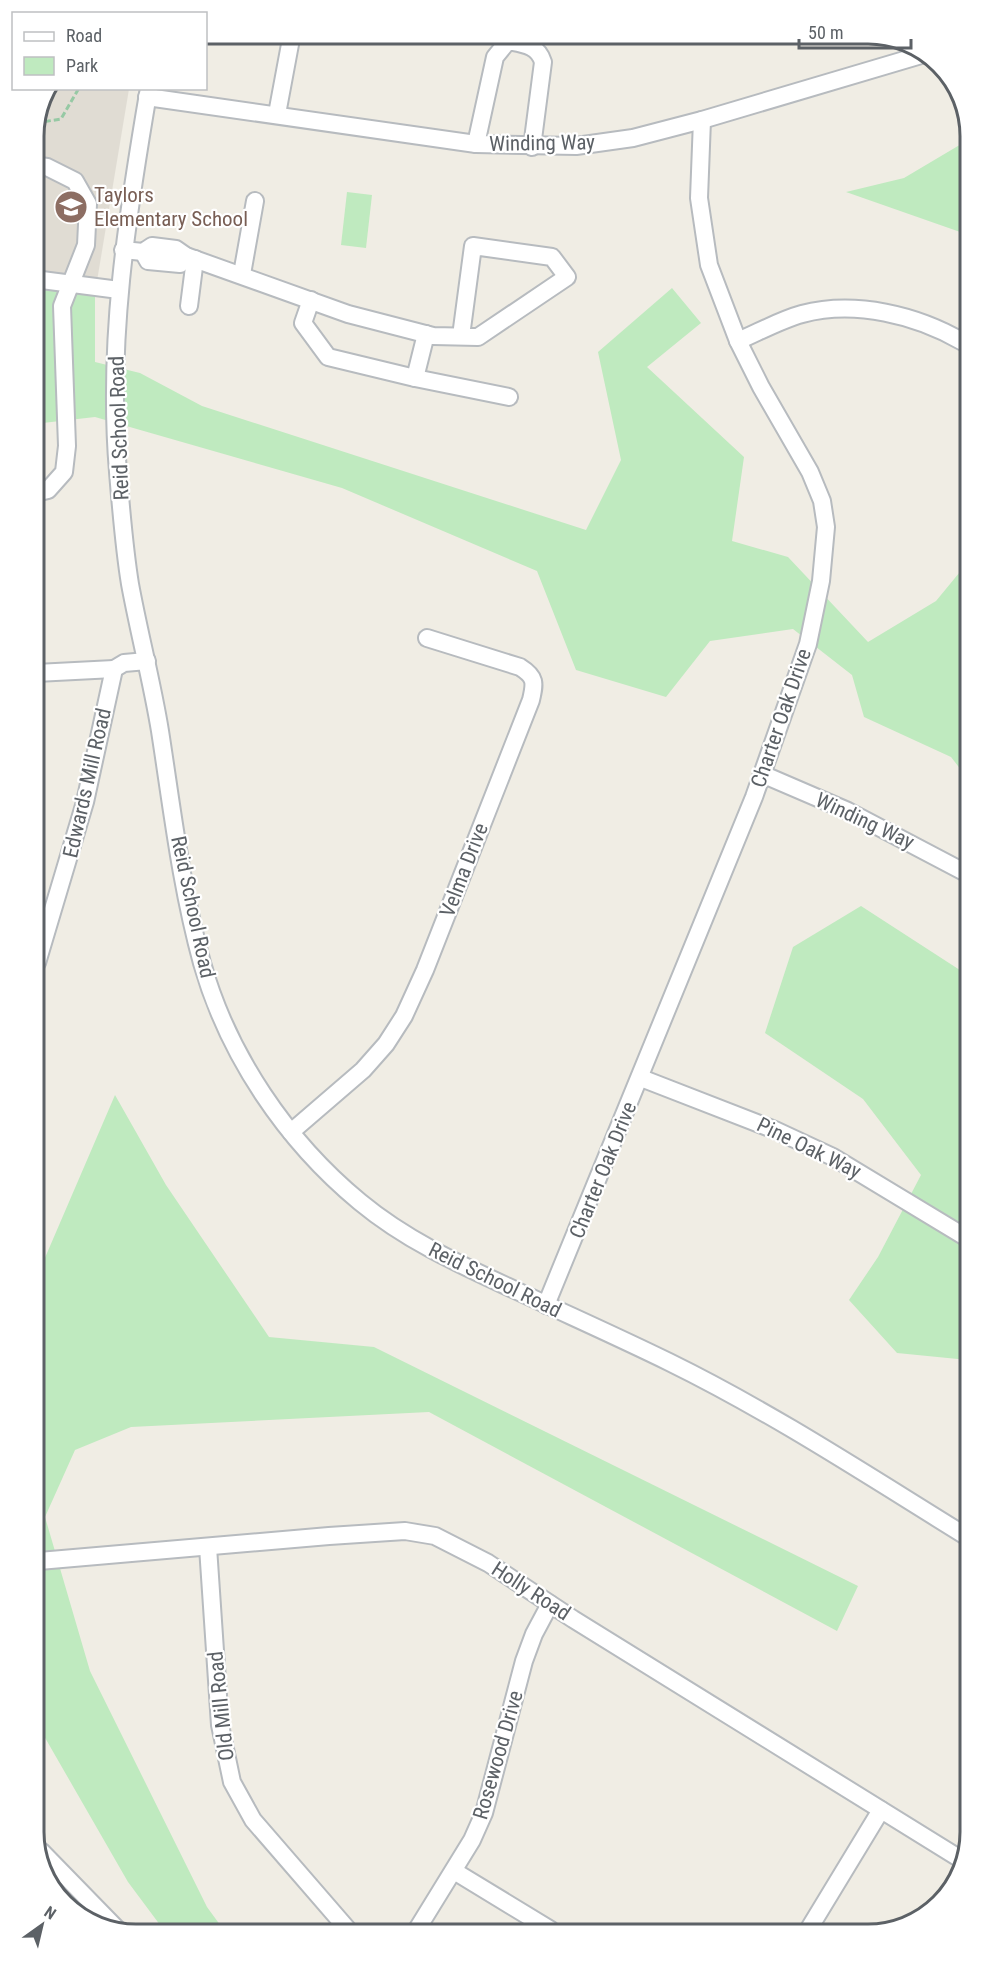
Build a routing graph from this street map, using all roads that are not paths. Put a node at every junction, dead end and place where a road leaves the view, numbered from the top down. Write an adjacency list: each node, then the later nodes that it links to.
1 (290, 44): 6 (street)
2 (506, 44): 8 (street)
3 (524, 44): 9 (street)
4 (915, 57): 7 (street, Winding Way)
5 (148, 93): 6 (street, Winding Way); 12 (street, Reid School Road)
6 (277, 114): 8 (street, Winding Way)
7 (702, 120): 9 (street, Winding Way); 23 (street, Charter Oak Drive)
8 (476, 144): 9 (street, Winding Way)
9 (532, 147)
10 (44, 167): 16 (street)
11 (255, 201): 14 (street)
12 (123, 250): 13 (street); 17 (street, Reid School Road)
13 (191, 258): 14 (street); 19 (street)
14 (242, 274): 18 (street)
15 (44, 280): 16 (street)
16 (72, 283): 17 (street); 26 (street)
17 (119, 290): 28 (street, Reid School Road)
18 (310, 300): 20 (street); 24 (street)
19 (189, 306)
20 (426, 334): 21 (street); 24 (street)
21 (461, 336): 21 (street)
22 (959, 340): 23 (street)
23 (738, 341): 31 (street, Charter Oak Drive)
24 (415, 378): 25 (street)
25 (509, 397)
26 (44, 490)
27 (427, 638): 35 (street, Velma Drive)
28 (147, 661): 29 (street); 35 (street, Reid School Road)
29 (114, 669): 30 (street); 33 (street, Edwards Mill Road)
30 (44, 673)
31 (762, 774): 32 (street, Winding Way); 34 (street, Charter Oak Drive)
32 (959, 869)
33 (44, 940)
34 (640, 1078): 36 (street, Pine Oak Way); 37 (street, Charter Oak Drive)
35 (291, 1132): 37 (street, Reid School Road)
36 (959, 1233)
37 (546, 1305): 38 (street, Reid School Road)
38 (959, 1532)
39 (208, 1547): 40 (street, Holly Road); 41 (street, Holly Road); 47 (street, Old Mill Road)
40 (44, 1561)
41 (550, 1604): 42 (street, Holly Road); 45 (street, Rosewood Drive)
42 (881, 1810): 43 (street, Holly Road); 50 (street)
43 (956, 1856)
44 (48, 1859): 46 (street)
45 (454, 1872): 48 (street, Rosewood Drive); 49 (street)
46 (108, 1919)
47 (343, 1923)
48 (421, 1923)
49 (540, 1924)
50 (812, 1924)

